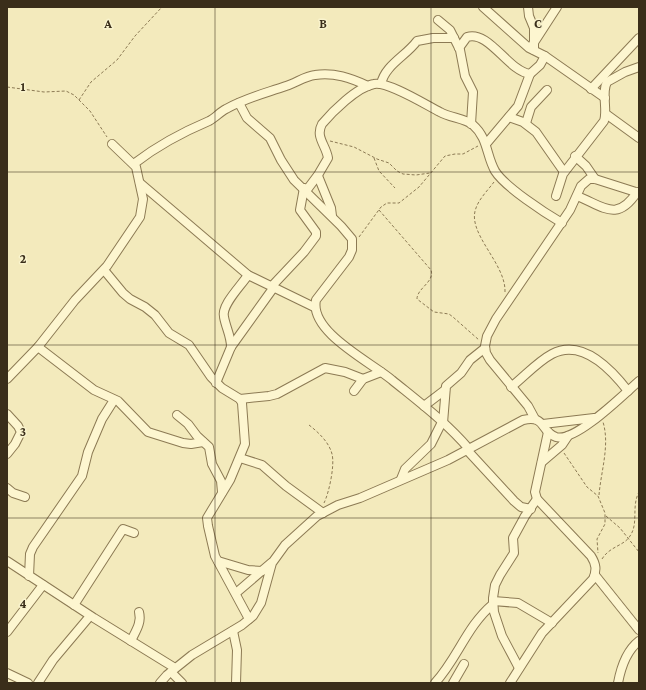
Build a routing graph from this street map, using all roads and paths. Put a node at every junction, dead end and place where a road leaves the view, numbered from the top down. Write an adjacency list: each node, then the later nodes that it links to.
1 (162, 7): 19 (path)
2 (483, 7): 8 (street)
3 (528, 7): 8 (street)
4 (558, 7): 8 (street)
5 (438, 20): 6 (street)
6 (454, 38): 9 (street); 13 (street)
7 (639, 38): 16 (street)
8 (533, 47): 10 (street)
9 (459, 48): 12 (street); 26 (street)
10 (545, 56): 12 (street); 16 (street)
11 (639, 67): 18 (street)
12 (530, 74): 20 (street)
13 (381, 84): 14 (street); 26 (street)
14 (368, 86): 21 (street); 28 (street)
15 (7, 87): 19 (path)
16 (592, 89): 18 (street)
17 (547, 90): 22 (street)
18 (605, 98): 23 (street)
19 (79, 100): 30 (path)
20 (521, 101): 22 (street); 24 (street)
21 (239, 103): 34 (street); 42 (street)
22 (531, 107): 25 (street)
23 (606, 114): 27 (street); 32 (street)
24 (509, 117): 25 (street); 29 (street)
25 (526, 123): 33 (street)
26 (471, 124): 29 (street)
27 (639, 138)
28 (321, 142): 31 (path); 37 (street)
29 (486, 143): 36 (path); 38 (street)
30 (112, 144): 34 (street)
31 (374, 157): 36 (path); 41 (path)
32 (574, 158): 33 (street); 35 (street); 39 (street)
33 (555, 159): 35 (street)
34 (135, 163): 40 (street)
35 (564, 172): 44 (street)
36 (430, 173): 46 (path)
37 (318, 176): 42 (street); 47 (street)
38 (499, 176): 48 (street); 53 (path)
39 (595, 179): 43 (street); 45 (street)
40 (140, 183): 50 (street); 51 (street)
41 (395, 188)
42 (305, 190): 47 (street); 52 (street)
43 (638, 193): 45 (street)
44 (556, 196)
45 (577, 196): 48 (street)
46 (379, 210): 49 (path); 57 (path)
47 (332, 216): 49 (street)
48 (562, 223): 53 (street)
49 (353, 244): 54 (street)
50 (104, 270): 55 (street); 62 (street)
51 (248, 275): 52 (street); 56 (street)
52 (273, 286): 54 (street); 56 (street)
53 (506, 302): 57 (street)
54 (314, 307): 58 (street)
55 (38, 347): 59 (street); 68 (street)
56 (232, 347): 62 (street)
57 (485, 347): 63 (street); 64 (street)
58 (381, 372): 60 (street); 69 (street)
59 (7, 379)
60 (363, 379): 65 (street); 67 (street)
61 (639, 381): 66 (street)
62 (216, 382): 67 (street)
63 (511, 386): 66 (street); 74 (street)
64 (445, 390): 69 (street); 75 (street)
65 (354, 391)
66 (628, 391): 70 (street)
67 (240, 399): 84 (street)
68 (114, 400): 80 (street); 105 (street)
69 (424, 406): 75 (street)
70 (602, 412): 73 (street); 91 (path)
71 (7, 414): 83 (street)
72 (177, 415): 80 (street)
73 (595, 418): 76 (street); 79 (street)
74 (535, 419): 76 (street); 82 (street)
75 (442, 422): 82 (street); 86 (street)
76 (543, 424): 78 (street)
77 (309, 425): 94 (path)
78 (548, 432): 79 (street); 85 (street)
79 (568, 436): 81 (street)
80 (203, 442): 88 (street)
81 (559, 447): 85 (street); 91 (path)
82 (468, 450): 86 (street); 93 (street)
83 (7, 454)
84 (240, 458): 88 (street); 94 (street)
85 (541, 463): 92 (street)
86 (401, 479): 94 (street)
87 (7, 488): 90 (street)
88 (222, 492): 101 (street)
89 (639, 492): 97 (path)
90 (25, 496)
91 (598, 496): 95 (path)
92 (538, 499): 93 (street); 104 (street)
93 (531, 509): 108 (street)
94 (322, 512): 102 (street)
95 (605, 515): 97 (path); 99 (path)
96 (134, 533): 109 (street)
97 (628, 539): 98 (path); 104 (path)
98 (639, 552)
99 (598, 556)
100 (7, 561): 105 (street)
101 (218, 561): 103 (street); 107 (street)
102 (272, 563): 103 (street); 112 (street)
103 (262, 571): 107 (street)
104 (595, 572): 113 (street); 115 (street)
105 (29, 576): 106 (street)
106 (43, 585): 109 (street); 116 (street)
107 (236, 594): 112 (street)
108 (493, 602): 113 (street); 120 (street); 128 (street)
109 (74, 606): 111 (street)
110 (139, 612): 117 (street)
111 (90, 616): 117 (street); 124 (street)
112 (249, 619): 114 (street)
113 (552, 623): 120 (street)
114 (233, 630): 121 (street); 127 (street)
115 (639, 630)
116 (7, 632)
117 (131, 641): 121 (street)
118 (639, 641): 131 (street)
119 (464, 664): 129 (street)
120 (519, 668): 130 (street)
121 (173, 670): 125 (street); 126 (street)
122 (7, 673): 123 (street)
123 (27, 683)
124 (38, 683)
125 (160, 683)
126 (182, 683)
127 (236, 683)
128 (435, 683)
129 (453, 683)
130 (510, 683)
131 (618, 683)

